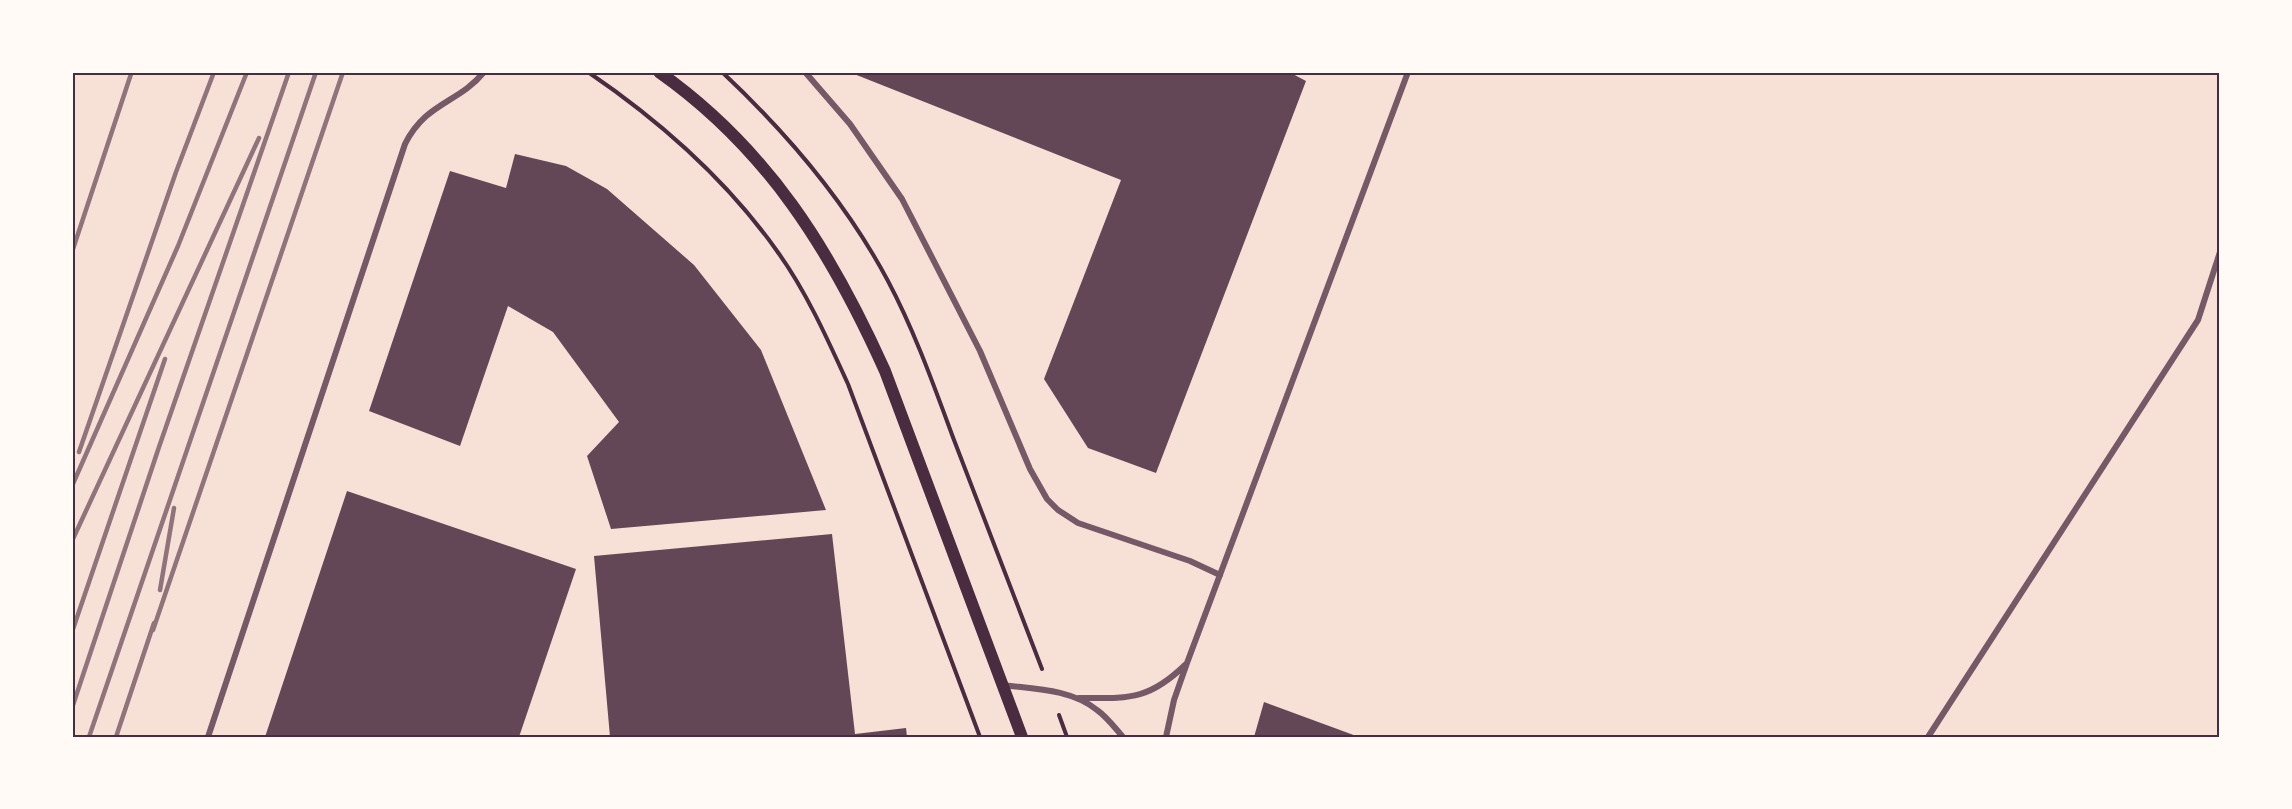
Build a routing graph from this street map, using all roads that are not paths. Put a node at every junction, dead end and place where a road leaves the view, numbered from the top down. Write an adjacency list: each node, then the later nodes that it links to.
1 (484, 72): 10 (street)
2 (659, 72): 8 (main road)
3 (805, 72): 6 (street)
4 (1408, 72): 6 (street)
5 (2220, 252): 14 (street)
6 (1220, 575): 7 (street)
7 (1187, 663): 9 (street); 13 (street)
8 (1002, 685): 9 (street); 11 (main road)
9 (1079, 698): 12 (street)
10 (208, 737)
11 (1022, 737)
12 (1123, 737)
13 (1166, 737)
14 (1928, 737)

